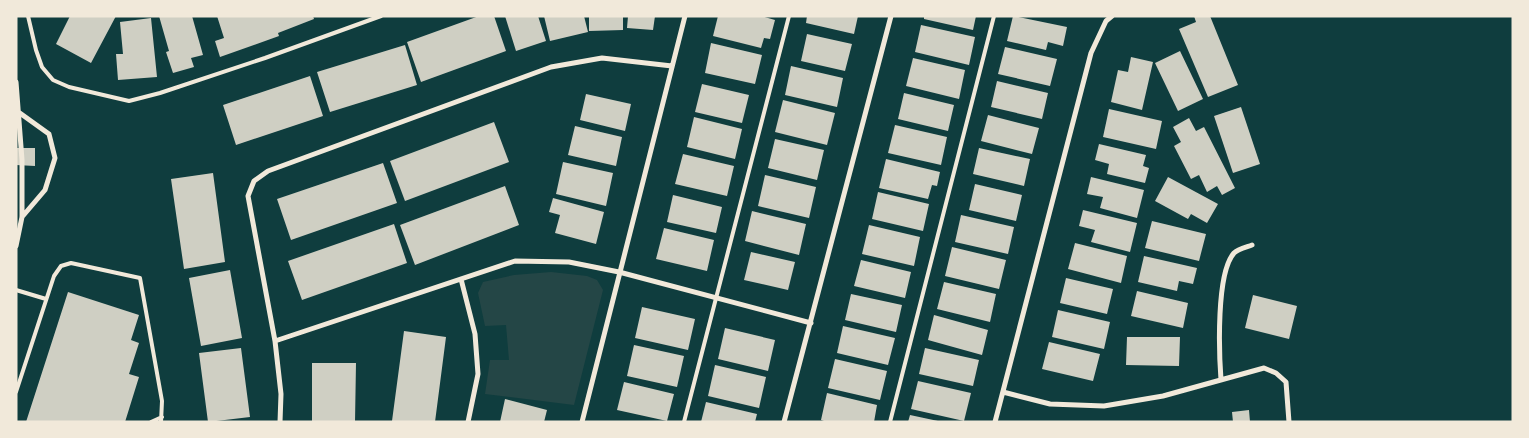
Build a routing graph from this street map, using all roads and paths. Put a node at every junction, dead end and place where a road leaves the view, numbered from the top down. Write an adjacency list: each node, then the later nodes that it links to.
1 (28, 16): 2 (lane)
2 (381, 16)
3 (685, 16): 8 (street)
4 (789, 16): 18 (lane)
5 (891, 16): 19 (street)
6 (994, 16): 31 (lane)
7 (1112, 16): 23 (street)
8 (672, 66): 14 (street); 20 (street)
9 (16, 82): 10 (street)
10 (17, 111): 11 (street); 11 (street)
11 (22, 217): 12 (street)
12 (16, 246)
13 (1252, 246): 21 (street)
14 (619, 272): 15 (street); 18 (street); 28 (street)
15 (461, 278): 20 (street); 27 (street)
16 (16, 290): 17 (lane)
17 (46, 299): 22 (lane); 24 (lane)
18 (716, 299): 19 (street); 29 (lane)
19 (810, 323): 30 (street)
20 (275, 341): 26 (street)
21 (1221, 380): 23 (street); 33 (street)
22 (16, 392)
23 (1002, 392): 32 (street)
24 (161, 419): 25 (lane)
25 (151, 422)
26 (280, 422)
27 (468, 422)
28 (582, 422)
29 (684, 422)
30 (784, 422)
31 (890, 422)
32 (995, 422)
33 (1289, 422)

